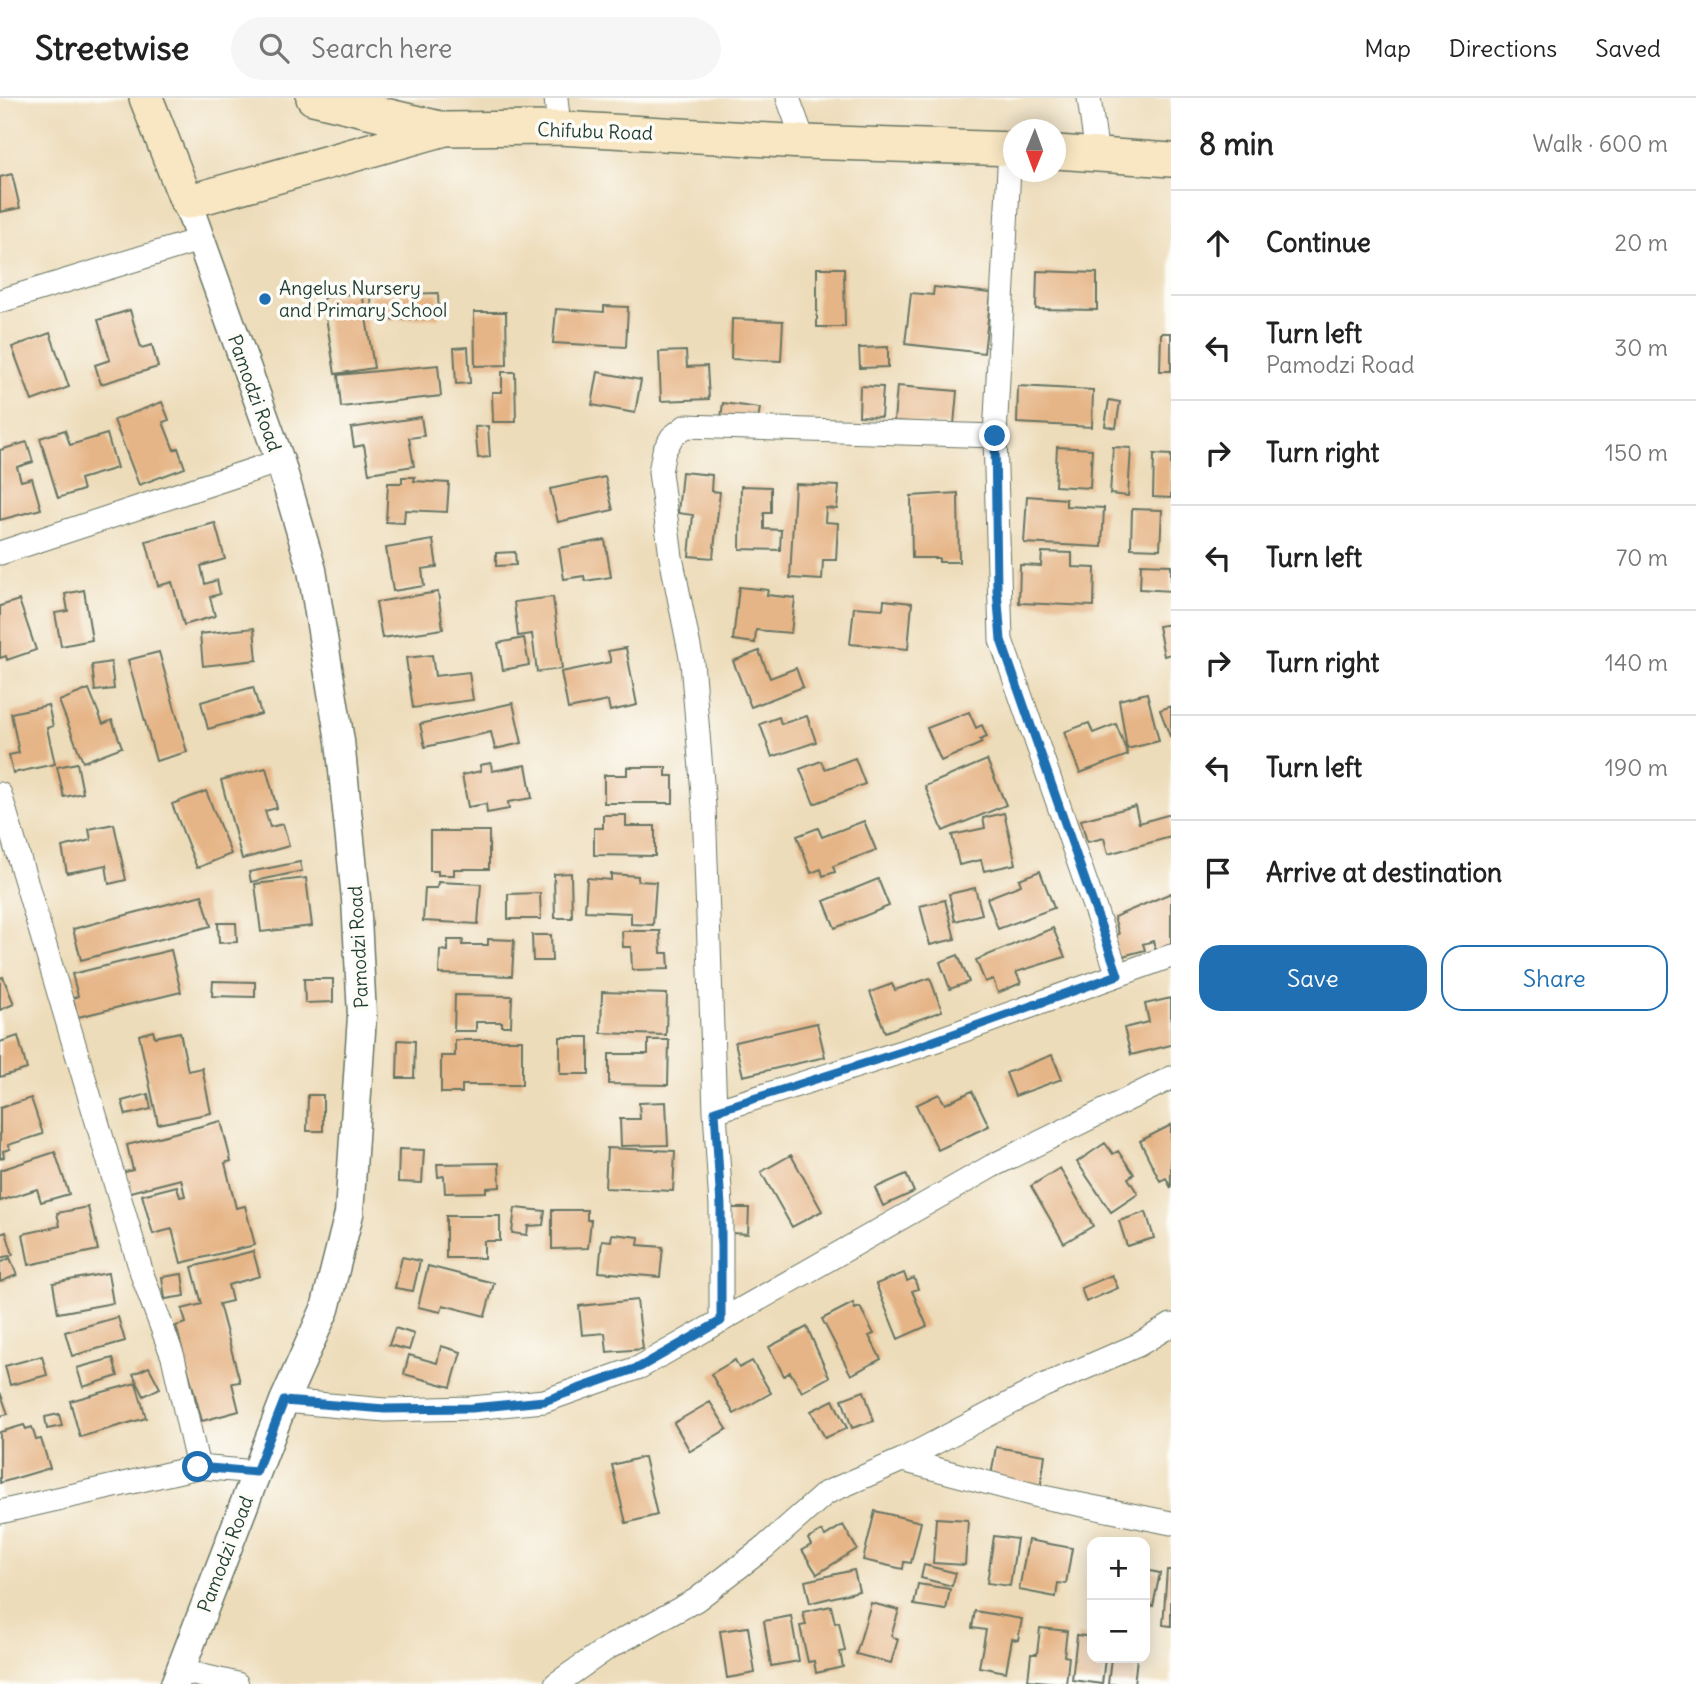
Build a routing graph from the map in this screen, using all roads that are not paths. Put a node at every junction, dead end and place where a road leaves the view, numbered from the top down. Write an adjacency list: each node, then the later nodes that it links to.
1 (146, 98): 13 (main road)
2 (313, 98): 6 (main road)
3 (788, 98): 7 (street)
4 (1089, 98): 10 (street)
5 (557, 113): 6 (main road, Chifubu Road); 7 (main road, Chifubu Road)
6 (445, 129): 13 (main road, Chifubu Road)
7 (804, 142): 8 (main road, Chifubu Road)
8 (1003, 149)
9 (1066, 153): 10 (main road)
10 (1097, 155): 11 (main road)
11 (1171, 160)
12 (1010, 182): 16 (street)
13 (187, 202): 14 (street, Pamodzi Road)
14 (199, 240): 15 (street); 17 (street, Pamodzi Road)
15 (0, 301)
16 (995, 436): 21 (street); 23 (street)
17 (280, 461): 18 (street); 26 (street, Pamodzi Road)
18 (0, 553)
19 (0, 793): 28 (street)
20 (1171, 956): 21 (street)
21 (1118, 975): 23 (street)
22 (1171, 1078): 24 (street)
23 (715, 1111): 24 (street)
24 (721, 1321): 26 (street)
25 (1171, 1325): 27 (street)
26 (284, 1401): 29 (street, Pamodzi Road)
27 (902, 1460): 31 (street); 34 (street)
28 (198, 1467): 29 (street); 30 (street)
29 (256, 1472): 32 (street, Pamodzi Road)
30 (0, 1512)
31 (1171, 1523)
32 (178, 1677): 33 (street)
33 (237, 1684)
34 (555, 1684)

